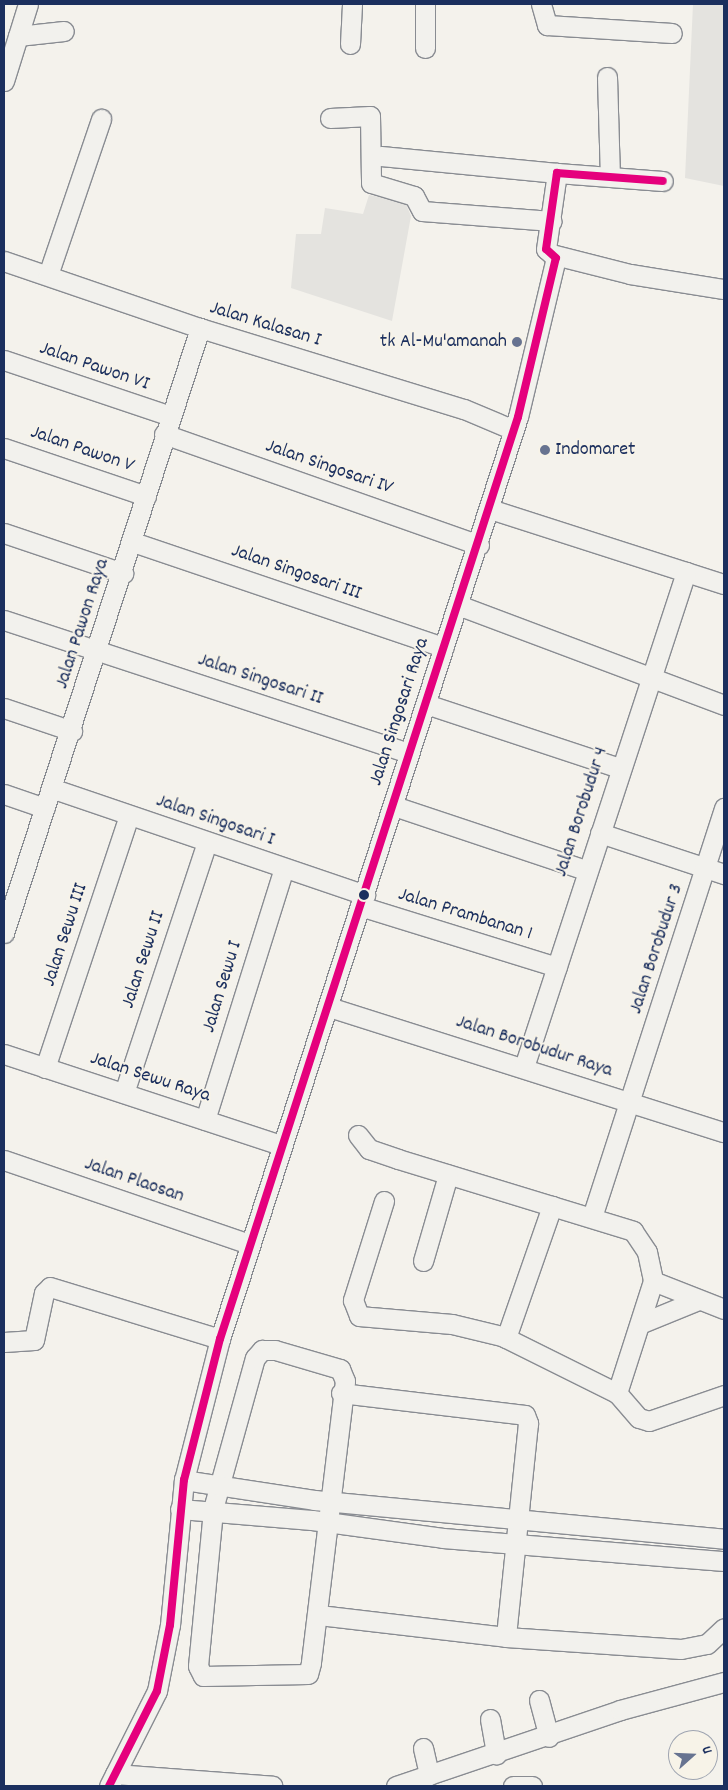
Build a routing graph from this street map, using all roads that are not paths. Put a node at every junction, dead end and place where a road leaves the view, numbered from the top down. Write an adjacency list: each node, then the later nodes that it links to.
1 (28, 4): 7 (street)
2 (352, 4): 8 (street)
3 (425, 4): 9 (street)
4 (541, 4): 6 (street)
5 (64, 31): 7 (street)
6 (672, 33)
7 (18, 36): 11 (street)
8 (350, 44)
9 (425, 48)
10 (608, 77): 16 (street)
11 (4, 81)
12 (330, 118): 18 (street)
13 (102, 119): 21 (street)
14 (381, 156): 15 (street)
15 (557, 173): 16 (street); 18 (street)
16 (610, 176): 17 (street)
17 (663, 181)
18 (552, 221): 19 (street)
19 (555, 255): 22 (street); 26 (street, Jalan Singosari Raya)
20 (4, 261): 21 (street, Jalan Kalasan I)
21 (48, 275): 23 (street, Jalan Kalasan I)
22 (724, 289)
23 (200, 328): 25 (street, Jalan Pawon Raya); 26 (street, Jalan Kalasan I)
24 (4, 360): 25 (street, Jalan Pawon VI)
25 (170, 416): 27 (street, Jalan Pawon Raya)
26 (514, 430): 30 (street, Jalan Singosari Raya)
27 (164, 434): 29 (street, Jalan Pawon Raya); 33 (street, Jalan Singosari IV)
28 (4, 448): 29 (street, Jalan Pawon V)
29 (146, 496): 32 (street, Jalan Pawon Raya)
30 (490, 508): 33 (street, Jalan Singosari Raya); 34 (street)
31 (4, 534): 35 (street)
32 (133, 542): 35 (street, Jalan Pawon Raya); 39 (street, Jalan Singosari III)
33 (479, 545): 37 (street, Jalan Singosari Raya)
34 (686, 572): 36 (street); 41 (street, Jalan Borobudur 4)
35 (123, 573): 40 (street, Jalan Pawon Raya)
36 (724, 584)
37 (458, 605): 39 (street, Jalan Singosari Raya); 41 (street)
38 (4, 620): 40 (street, Jalan Singosari II)
39 (444, 648): 42 (street, Jalan Singosari Raya)
40 (98, 650): 45 (street, Jalan Pawon Raya); 46 (street, Jalan Singosari II)
41 (652, 679): 43 (street); 47 (street, Jalan Borobudur 4)
42 (426, 704): 46 (street, Jalan Singosari Raya); 47 (street)
43 (724, 705)
44 (4, 708): 45 (street)
45 (72, 730): 48 (street, Jalan Pawon Raya)
46 (409, 753): 50 (street, Jalan Singosari Raya)
47 (619, 768): 54 (street, Jalan Borobudur 4)
48 (51, 788): 51 (street, Jalan Pawon Raya); 53 (street, Jalan Singosari I)
49 (4, 794): 51 (street)
50 (394, 806): 58 (street); 60 (street, Jalan Singosari Raya)
51 (45, 808): 61 (street, Jalan Pawon Raya)
52 (724, 808): 57 (street, Jalan Borobudur 3)
53 (129, 816): 55 (street, Jalan Singosari I); 66 (street, Jalan Sewu III)
54 (600, 833): 57 (street); 58 (street, Jalan Borobudur 4)
55 (207, 842): 56 (street, Jalan Singosari I); 67 (street, Jalan Sewu II)
56 (284, 868): 60 (street, Jalan Singosari I); 69 (street, Jalan Sewu I)
57 (706, 868): 59 (street); 68 (street, Jalan Borobudur 3)
58 (585, 870): 62 (street, Jalan Borobudur 4)
59 (724, 874)
60 (362, 900): 62 (street, Jalan Prambanan 1); 63 (street, Jalan Singosari Raya)
61 (4, 933)
62 (557, 967): 65 (street, Jalan Borobudur 4)
63 (329, 1007): 65 (street, Jalan Borobudur Raya); 72 (street, Jalan Singosari Raya)
64 (4, 1054): 66 (street, Jalan Sewu Raya)
65 (524, 1067): 68 (street, Jalan Borobudur Raya)
66 (45, 1068): 67 (street, Jalan Sewu Raya)
67 (124, 1093): 69 (street, Jalan Sewu Raya)
68 (626, 1100): 70 (street, Jalan Borobudur Raya); 77 (street, Jalan Borobudur 3)
69 (205, 1120): 72 (street, Jalan Sewu Raya)
70 (723, 1128)
71 (358, 1135): 74 (street)
72 (281, 1145): 78 (street, Jalan Singosari Raya)
73 (4, 1160): 78 (street, Jalan Plaosan)
74 (448, 1175): 76 (street); 79 (street)
75 (384, 1201): 84 (street)
76 (552, 1206): 77 (street); 84 (street)
77 (586, 1216): 80 (street)
78 (250, 1244): 85 (street, Jalan Singosari Raya)
79 (423, 1261)
80 (653, 1281): 81 (street); 83 (street)
81 (698, 1300): 82 (street); 83 (street)
82 (724, 1309)
83 (642, 1323): 88 (street)
84 (506, 1338): 88 (street)
85 (220, 1339): 86 (street); 90 (street, Jalan Singosari Raya)
86 (4, 1342)
87 (341, 1392): 91 (street); 92 (street); 95 (street)
88 (617, 1392): 89 (street)
89 (724, 1395)
90 (184, 1480): 91 (street); 93 (street, Jalan Singosari Raya)
91 (218, 1486): 92 (street); 94 (street)
92 (322, 1501): 95 (street); 96 (street)
93 (180, 1509): 94 (street); 110 (street, Jalan Singosari Raya)
94 (213, 1509): 96 (street); 100 (street)
95 (520, 1516): 97 (street); 98 (street)
96 (320, 1521): 98 (street); 100 (street)
97 (724, 1539)
98 (516, 1545): 99 (street); 102 (street)
99 (724, 1561)
100 (319, 1616): 102 (street)
101 (724, 1628): 102 (street)
102 (506, 1637)
103 (724, 1682): 106 (street)
104 (539, 1700): 106 (street)
105 (490, 1719): 108 (street)
106 (549, 1737): 108 (street)
107 (423, 1748): 109 (street)
108 (496, 1754): 109 (street)
109 (429, 1775): 112 (street)
110 (112, 1780): 111 (street)
111 (273, 1786)
112 (396, 1786)
113 (513, 1786): 114 (street)
114 (532, 1786)

